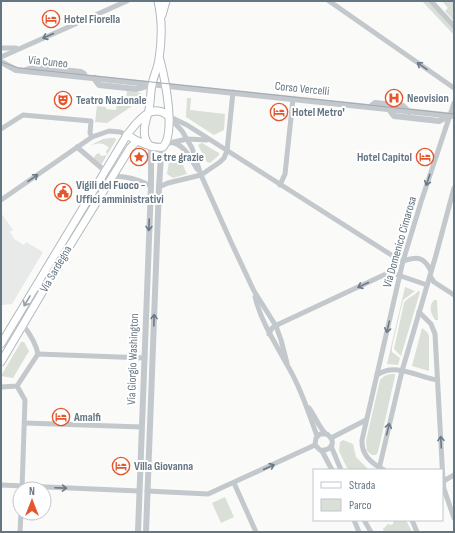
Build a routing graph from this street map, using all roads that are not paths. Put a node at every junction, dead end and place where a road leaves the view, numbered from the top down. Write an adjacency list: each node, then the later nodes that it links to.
1 (127, 1): 9 (street, one-way to 9)
2 (158, 1): 6 (main road)
3 (166, 1): 6 (main road)
4 (329, 1): 15 (street, one-way to 4)
5 (431, 1): 7 (street)
6 (161, 17): 11 (main road)
7 (454, 26)
8 (1, 48): 9 (street)
9 (21, 48): 10 (street)
10 (1, 57)
11 (159, 58): 13 (main road); 14 (main road)
12 (1, 62): 13 (street, Via Cuneo)
13 (152, 84): 14 (street, Via Cuneo); 21 (main road)
14 (166, 86): 16 (street, Corso Vercelli); 23 (main road)
15 (454, 88)
16 (233, 92): 17 (street, Corso Vercelli); 34 (street)
17 (293, 99): 19 (street, Corso Vercelli); 38 (street)
18 (454, 103): 24 (street, Via Domenico Cimarosa)
19 (370, 107): 20 (street, Corso Vercelli); 22 (street, Corso Vercelli)
20 (389, 109): 22 (street, Corso Vercelli); 24 (street, Corso Vercelli)
21 (149, 112): 23 (main road); 26 (main road, Via Sardegna); 32 (main road)
22 (409, 112): 24 (street, Corso Vercelli)
23 (168, 116): 28 (street); 29 (street); 31 (main road)
24 (451, 116): 43 (street, Via Domenico Cimarosa, one-way to 43)
25 (1, 129): 27 (street)
26 (126, 135): 27 (street); 30 (main road); 35 (main road, Via Sardegna)
27 (92, 137): 33 (street)
28 (187, 139): 29 (street); 31 (street); 36 (street)
29 (210, 140): 34 (street)
30 (136, 142): 32 (main road); 37 (main road, Via Sardegna)
31 (167, 144): 32 (main road); 36 (street); 40 (street, Via Giorgio Washington)
32 (150, 145): 39 (street, Via Giorgio Washington)
33 (77, 147): 35 (street); 42 (street, one-way to 33)
34 (227, 151): 36 (street); 38 (street)
35 (105, 171): 50 (main road, Via Sardegna, one-way to 50)
36 (201, 175): 40 (street); 47 (street)
37 (112, 177): 39 (street); 51 (main road, Via Sardegna)
38 (280, 185): 43 (street)
39 (151, 186): 56 (street, Via Giorgio Washington, one-way to 56)
40 (159, 187): 57 (street, Via Giorgio Washington, one-way to 40)
41 (454, 188): 44 (street, Via Domenico Cimarosa)
42 (1, 200)
43 (403, 260): 44 (street); 45 (street, Via Domenico Cimarosa)
44 (431, 273): 46 (street, Via Domenico Cimarosa); 48 (street)
45 (399, 275): 46 (street); 52 (street, one-way to 52); 61 (street, Via Domenico Cimarosa, one-way to 61)
46 (427, 285): 49 (street, Via Domenico Cimarosa)
47 (254, 291): 52 (street); 53 (street)
48 (454, 295)
49 (419, 312): 60 (street, Via Domenico Cimarosa); 62 (street)
50 (16, 320): 51 (main road); 54 (main road, Via Sardegna)
51 (23, 325): 55 (street); 58 (main road, Via Sardegna)
52 (276, 326): 53 (street); 59 (street)
53 (269, 334): 59 (street)
54 (1, 344)
55 (38, 354): 56 (street); 63 (street)
56 (145, 358): 57 (street); 68 (street, Via Giorgio Washington)
57 (152, 358): 69 (street, Via Giorgio Washington)
58 (1, 362)
59 (286, 363): 65 (street)
60 (402, 371): 61 (street); 62 (street); 77 (street, Via Domenico Cimarosa, one-way to 60)
61 (377, 374): 66 (street, Via Domenico Cimarosa)
62 (437, 380): 78 (street, one-way to 62)
63 (17, 386): 64 (street); 67 (street)
64 (1, 387)
65 (306, 404): 70 (street); 71 (street)
66 (366, 420): 71 (street); 77 (street, Via Domenico Cimarosa)
67 (25, 423): 68 (street); 80 (street)
68 (142, 427): 69 (street); 87 (street, Via Giorgio Washington)
69 (150, 428): 88 (street, Via Giorgio Washington)
70 (317, 436): 71 (street); 72 (street)
71 (329, 436): 73 (street)
72 (315, 445): 74 (street); 82 (street, one-way to 72)
73 (331, 446): 74 (street); 76 (street)
74 (322, 451): 75 (street)
75 (331, 469)
76 (341, 469)
77 (381, 469)
78 (441, 469)
79 (454, 475): 81 (street)
80 (22, 481)
81 (443, 481)
82 (234, 483): 88 (street); 97 (street)
83 (1, 485): 84 (street)
84 (12, 486)
85 (443, 486): 89 (street)
86 (52, 488): 87 (street, one-way to 87)
87 (140, 491): 88 (street); 95 (street, Via Giorgio Washington)
88 (147, 491): 96 (street, Via Giorgio Washington)
89 (454, 518)
90 (21, 521): 94 (street)
91 (354, 521): 98 (street)
92 (412, 521): 100 (street)
93 (366, 522): 99 (street)
94 (20, 532)
95 (138, 532)
96 (146, 532)
97 (256, 532)
98 (359, 532)
99 (371, 532)
100 (417, 532)

